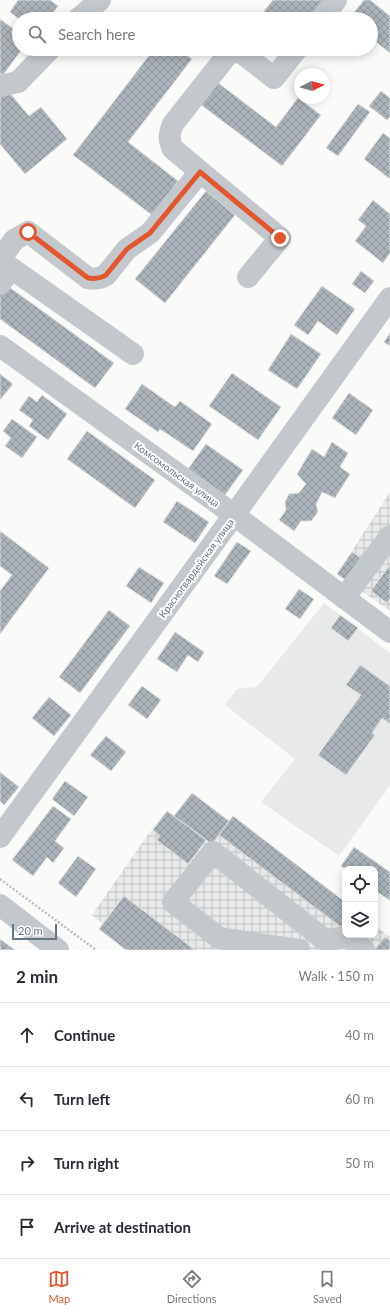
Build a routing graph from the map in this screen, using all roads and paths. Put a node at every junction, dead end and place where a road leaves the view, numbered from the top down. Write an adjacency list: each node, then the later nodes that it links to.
1 (100, 0): 3 (street)
2 (336, 0): 4 (street)
3 (86, 12)
4 (326, 12)
5 (43, 56): 9 (street)
6 (227, 56): 10 (street)
7 (246, 56): 8 (street)
8 (291, 56)
9 (0, 86)
10 (200, 172): 11 (street); 12 (street)
11 (0, 260)
12 (248, 277)
13 (0, 284): 16 (street)
14 (390, 298): 17 (street, Красногвардейская улица)
15 (0, 346): 17 (street, Комсомольская улица)
16 (133, 354)
17 (234, 516): 19 (street, Комсомольская улица); 21 (street, Красногвардейская улица)
18 (390, 536): 19 (street)
19 (344, 598): 20 (street, Комсомольская улица)
20 (390, 632)
21 (0, 837)
22 (0, 879): 26 (path)
23 (0, 905): 25 (street)
24 (321, 945): 27 (street); 28 (street)
25 (58, 950)
26 (96, 950)
27 (299, 950)
28 (364, 950)

